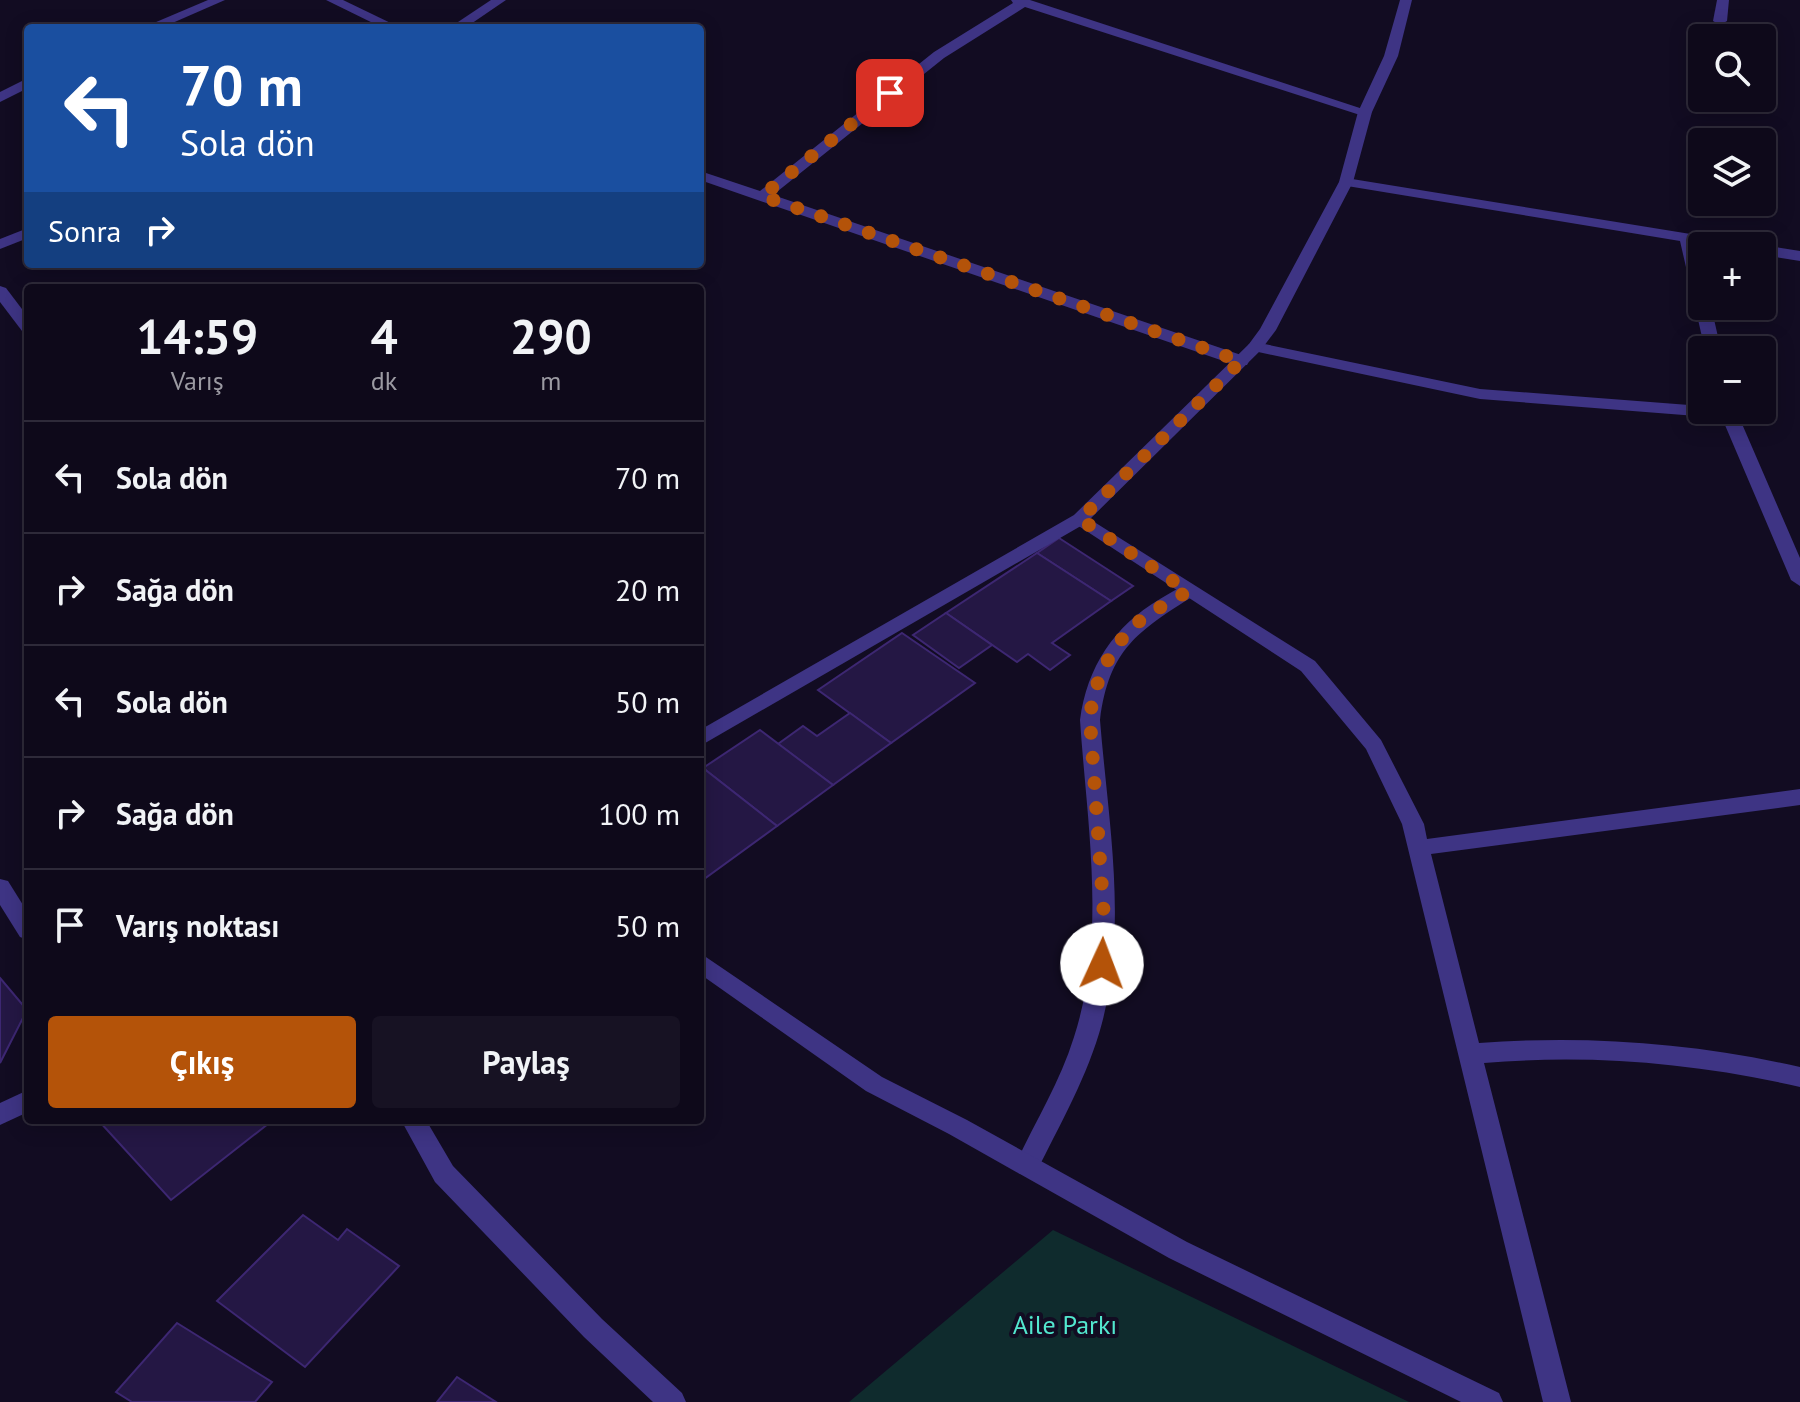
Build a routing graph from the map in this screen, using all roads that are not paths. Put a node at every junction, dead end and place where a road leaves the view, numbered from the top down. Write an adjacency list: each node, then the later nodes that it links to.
1 (219, 0): 8 (street)
2 (332, 0): 9 (street)
3 (500, 0): 10 (street)
4 (1406, 0): 13 (street)
5 (1723, 0): 7 (street)
6 (1020, 1): 13 (street); 16 (street)
7 (1720, 21)
8 (159, 24)
9 (385, 24)
10 (462, 24)
11 (24, 84): 12 (street)
12 (0, 98)
13 (1365, 112): 15 (street)
14 (704, 176): 16 (street)
15 (1346, 182): 18 (street); 25 (street)
16 (762, 196): 26 (street)
17 (24, 235): 20 (street)
18 (1687, 237): 19 (street)
19 (1688, 241)
20 (0, 244)
21 (1776, 252): 22 (street)
22 (1800, 256)
23 (0, 291): 24 (street)
24 (24, 323)
25 (1255, 347): 26 (street); 27 (street)
26 (1241, 361): 29 (street)
27 (1688, 408)
28 (1734, 424): 30 (street)
29 (1080, 519): 31 (street); 32 (street)
30 (1800, 580)
31 (1188, 591): 34 (street); 43 (street)
32 (704, 737)
33 (1800, 797): 34 (street)
34 (1419, 848): 38 (street)
35 (0, 887): 36 (street)
36 (24, 925)
37 (704, 965): 43 (street)
38 (1470, 1054): 39 (street); 46 (street)
39 (1800, 1077)
40 (24, 1102): 41 (street)
41 (0, 1115)
42 (415, 1124): 44 (street)
43 (1027, 1165): 45 (street)
44 (672, 1402)
45 (1489, 1402)
46 (1557, 1402)

